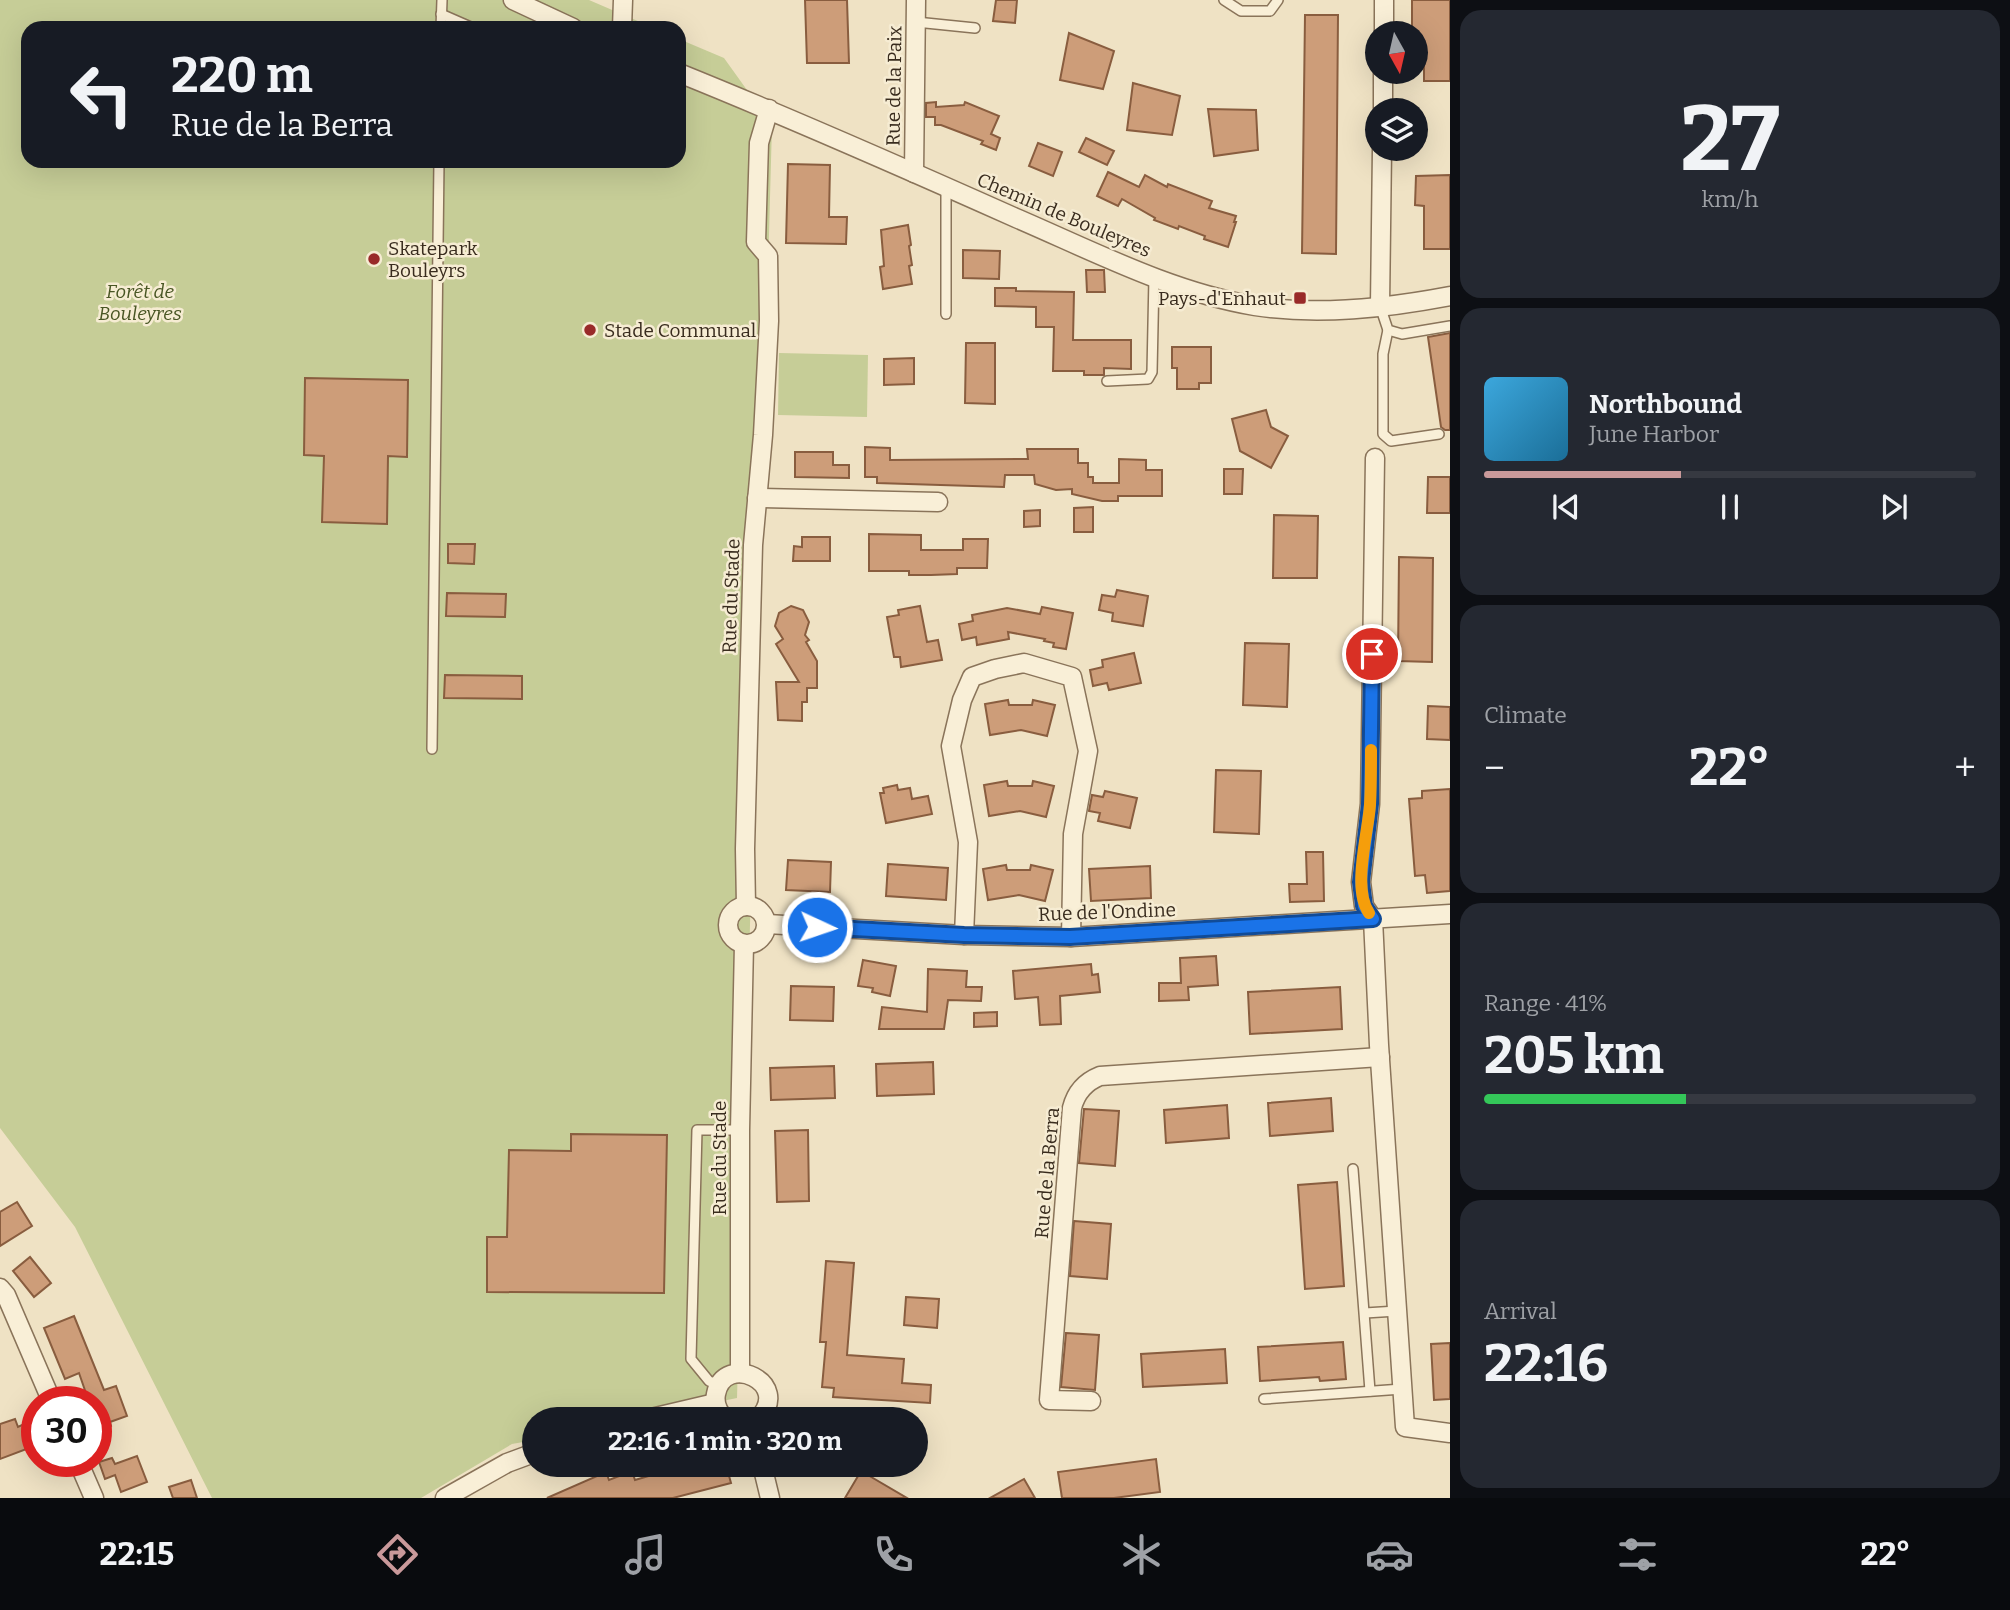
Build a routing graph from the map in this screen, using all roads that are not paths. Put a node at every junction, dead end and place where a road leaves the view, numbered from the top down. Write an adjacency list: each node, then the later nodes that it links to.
1 (442, 0): 8 (lane)
2 (513, 0): 11 (street)
3 (622, 0): 12 (street)
4 (916, 0): 14 (street, Rue de la Paix)
5 (1224, 0): 6 (lane)
6 (1278, 0)
7 (1384, 0): 13 (street)
8 (441, 14): 9 (lane); 10 (lane)
9 (441, 21)
10 (457, 21)
11 (558, 21)
12 (622, 21)
13 (1384, 21)
14 (916, 22): 15 (lane); 20 (street, Rue de la Paix)
15 (975, 28)
16 (686, 76): 17 (street, Chemin de Bouleyres)
17 (769, 109): 20 (street, Chemin de Bouleyres); 31 (street, Rue du Stade)
18 (1382, 161): 24 (street)
19 (439, 168): 33 (lane)
20 (914, 173): 21 (street, Chemin de Bouleyres)
21 (946, 187): 22 (street, Chemin de Bouleyres); 25 (lane)
22 (1154, 277): 24 (street, Chemin de Bouleyres); 28 (lane)
23 (1450, 296): 24 (street, Chemin de Bouleyres)
24 (1380, 306): 27 (lane)
25 (946, 314)
26 (1450, 326): 27 (lane)
27 (1388, 330): 29 (lane)
28 (1107, 381)
29 (1439, 434)
30 (1375, 458): 36 (street)
31 (757, 498): 32 (street); 34 (street, Rue du Stade)
32 (938, 502)
33 (432, 749)
34 (746, 906): 37 (street); 40 (street, Rue du Stade)
35 (1450, 914): 36 (street, Rue de l'Ondine)
36 (1373, 919): 39 (street, Rue de l'Ondine); 41 (street)
37 (766, 924): 38 (street, Rue de l'Ondine); 40 (street)
38 (964, 935): 39 (street, Rue de l'Ondine); 39 (street)
39 (1070, 937)
40 (744, 944): 42 (street, Rue du Stade)
41 (1380, 1057): 45 (street); 53 (street, Rue de la Berra)
42 (740, 1130): 47 (street, Rue du Stade); 48 (lane)
43 (1353, 1169): 46 (lane)
44 (0, 1288): 49 (street)
45 (1397, 1311): 46 (lane); 50 (street)
46 (1365, 1313): 51 (lane)
47 (740, 1373): 48 (street); 57 (street)
48 (719, 1385): 54 (street)
49 (45, 1386)
50 (1402, 1389): 51 (lane); 58 (street)
51 (1370, 1391): 52 (lane)
52 (1265, 1399)
53 (1091, 1401)
54 (715, 1403): 55 (street); 56 (street)
55 (698, 1407)
56 (717, 1407)
57 (766, 1407)
58 (1450, 1433)
59 (522, 1457): 63 (street)
60 (84, 1477): 62 (street)
61 (765, 1477): 64 (street)
62 (93, 1498)
63 (445, 1498)
64 (770, 1498)

